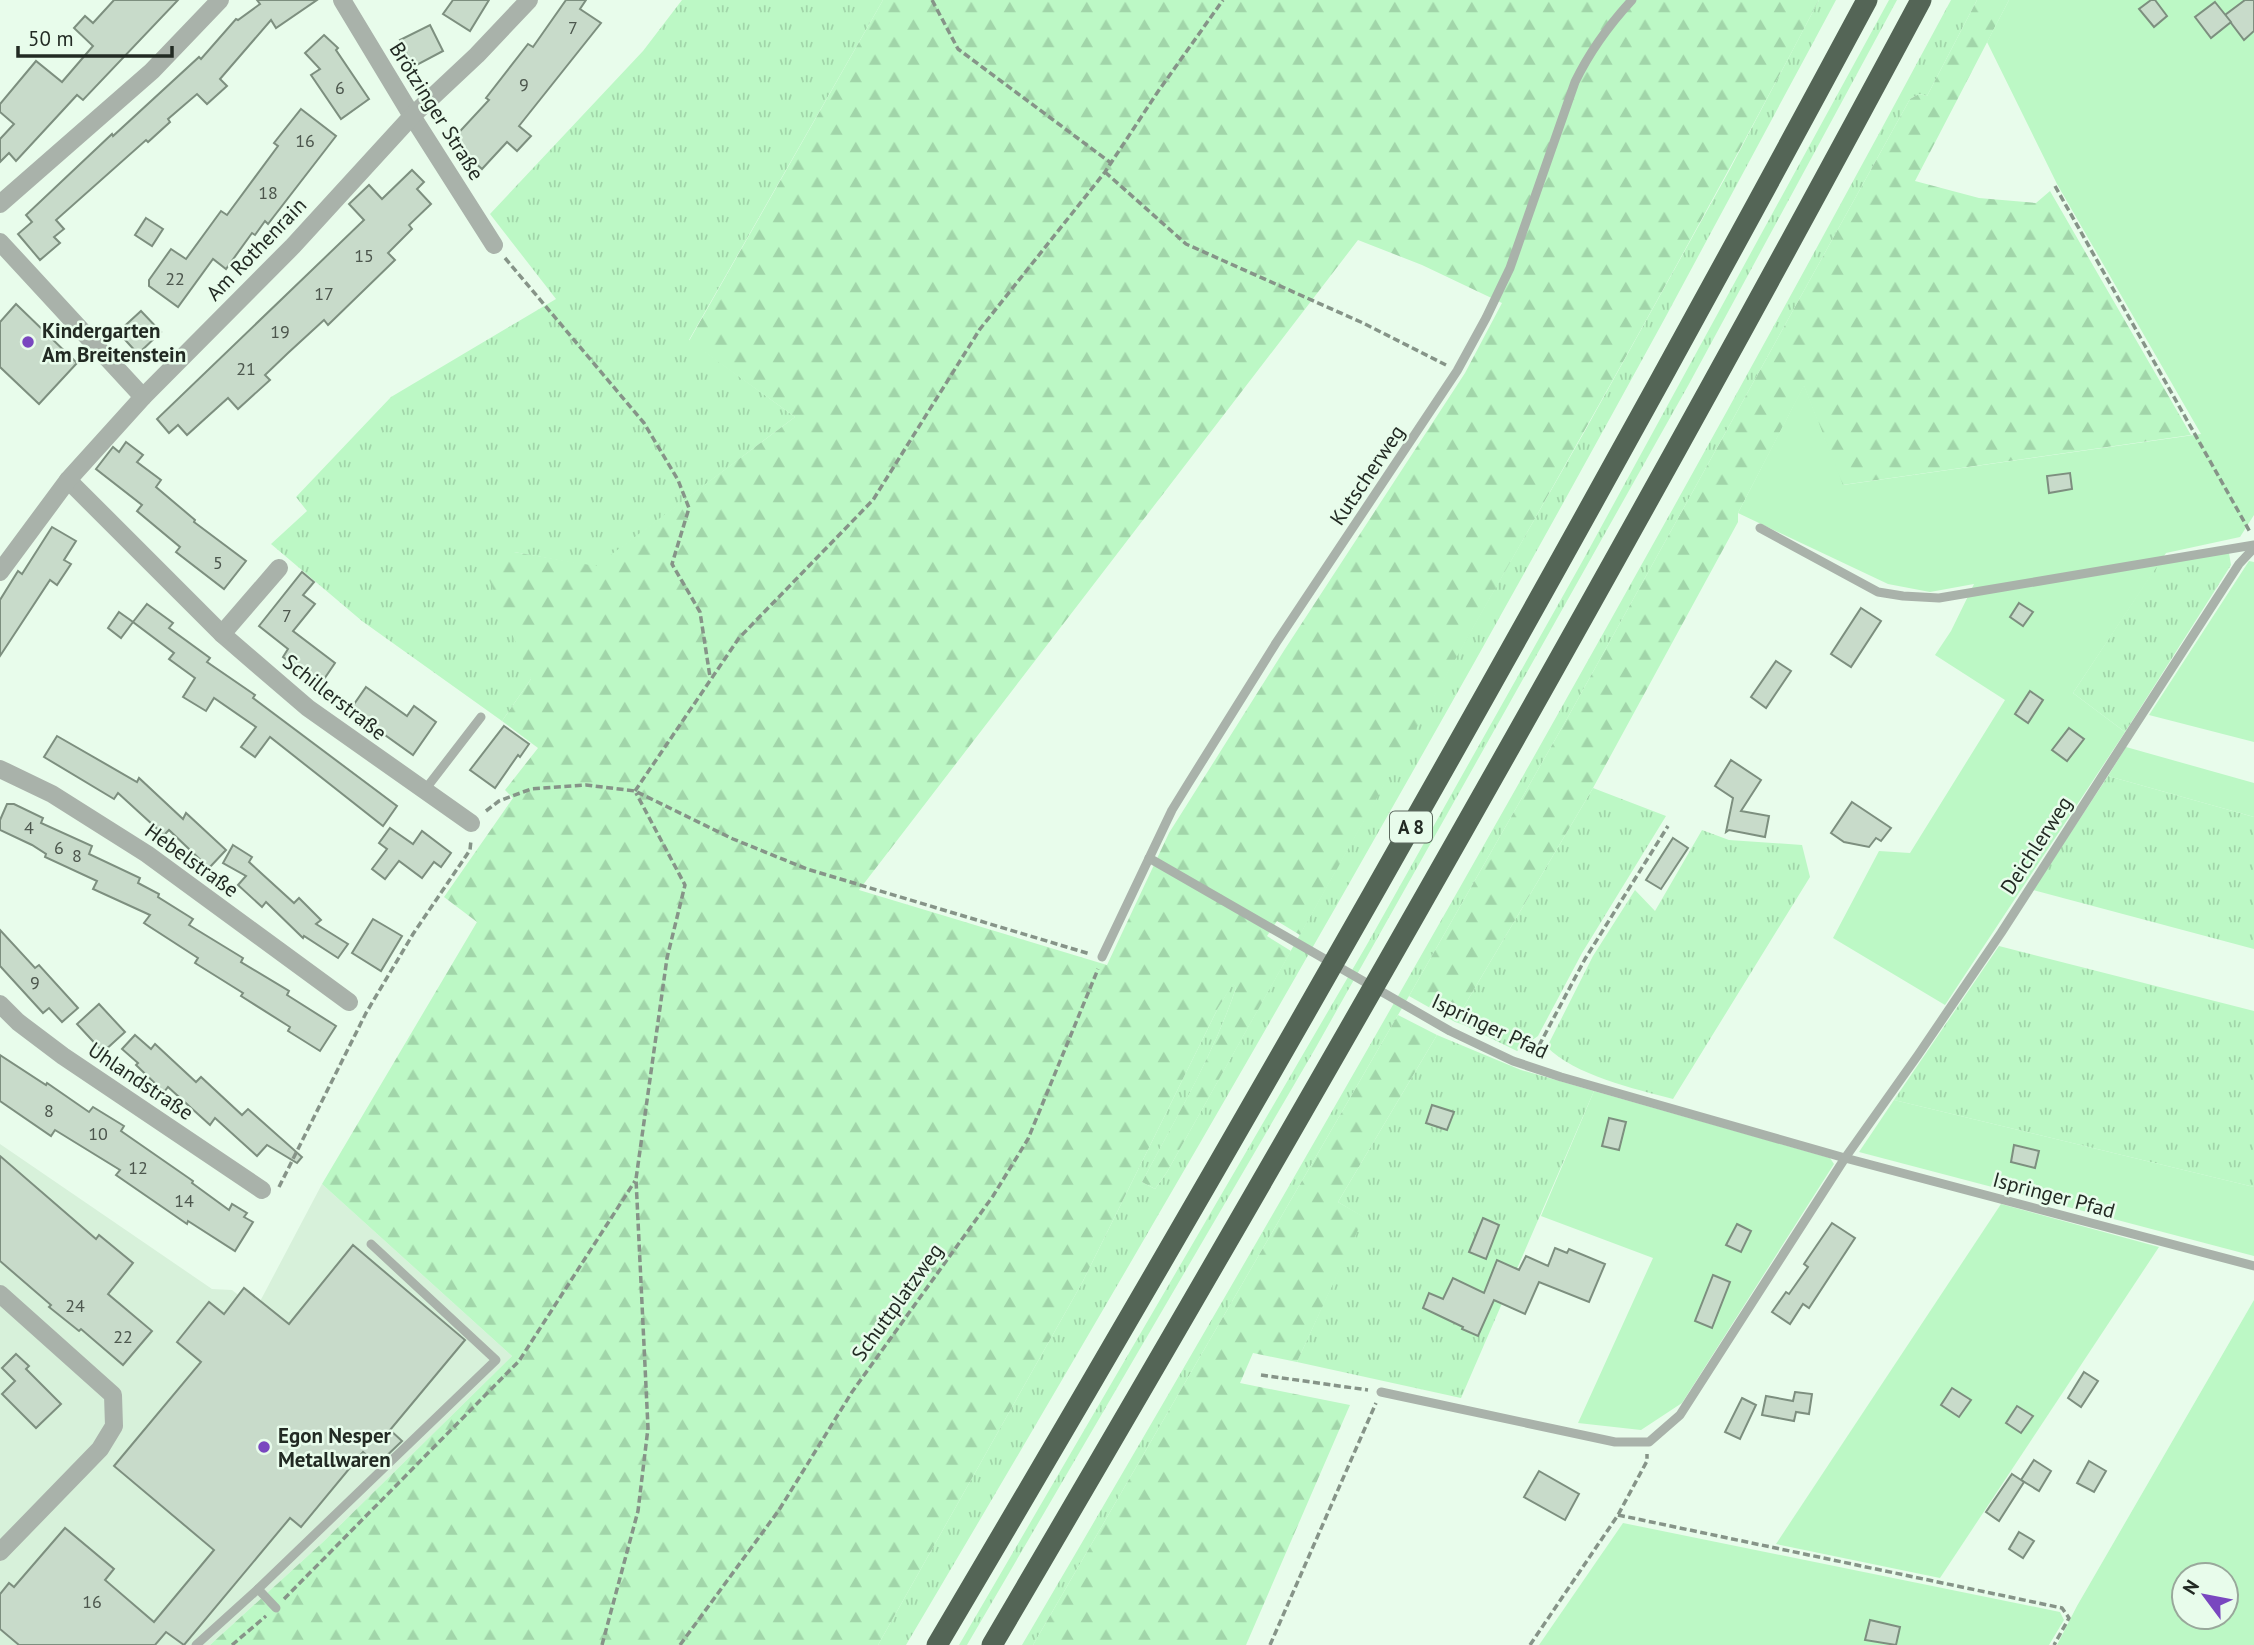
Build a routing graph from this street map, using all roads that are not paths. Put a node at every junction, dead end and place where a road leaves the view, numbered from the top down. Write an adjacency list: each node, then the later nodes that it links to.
1 (220, 0): 8 (street)
2 (342, 0): 7 (street, Brötzinger Straße)
3 (529, 0): 7 (street, Am Rothenrain)
4 (1632, 0): 22 (lane, Kutscherweg)
5 (1867, 0): 36 (highway, A 8)
6 (1921, 0): 37 (highway, A 8)
7 (412, 116): 10 (street, Brötzinger Straße); 11 (street, Am Rothenrain)
8 (0, 204)
9 (0, 242): 11 (street)
10 (494, 245)
11 (143, 397): 12 (street, Am Rothenrain)
12 (68, 480): 16 (street, Am Rothenrain); 17 (street, Schillerstraße)
13 (1760, 528): 14 (lane, Deichlerweg)
14 (2254, 547): 26 (lane, Deichlerweg)
15 (279, 568): 17 (street)
16 (0, 572)
17 (222, 634): 20 (street, Schillerstraße)
18 (481, 717): 20 (lane)
19 (0, 769): 24 (street, Hebelstraße)
20 (424, 791): 21 (street, Schillerstraße)
21 (471, 823)
22 (1149, 858): 23 (lane, Kutscherweg); 26 (lane, Ispringer Pfad)
23 (1102, 957)
24 (349, 1002)
25 (0, 1004): 27 (street, Uhlandstraße)
26 (1844, 1158): 29 (lane, Ispringer Pfad); 31 (lane)
27 (262, 1190)
28 (371, 1244): 33 (lane)
29 (2254, 1265)
30 (0, 1294): 32 (street)
31 (1381, 1392)
32 (0, 1552)
33 (258, 1589): 34 (lane); 35 (lane)
34 (276, 1608)
35 (196, 1645)
36 (937, 1645)
37 (992, 1645)

